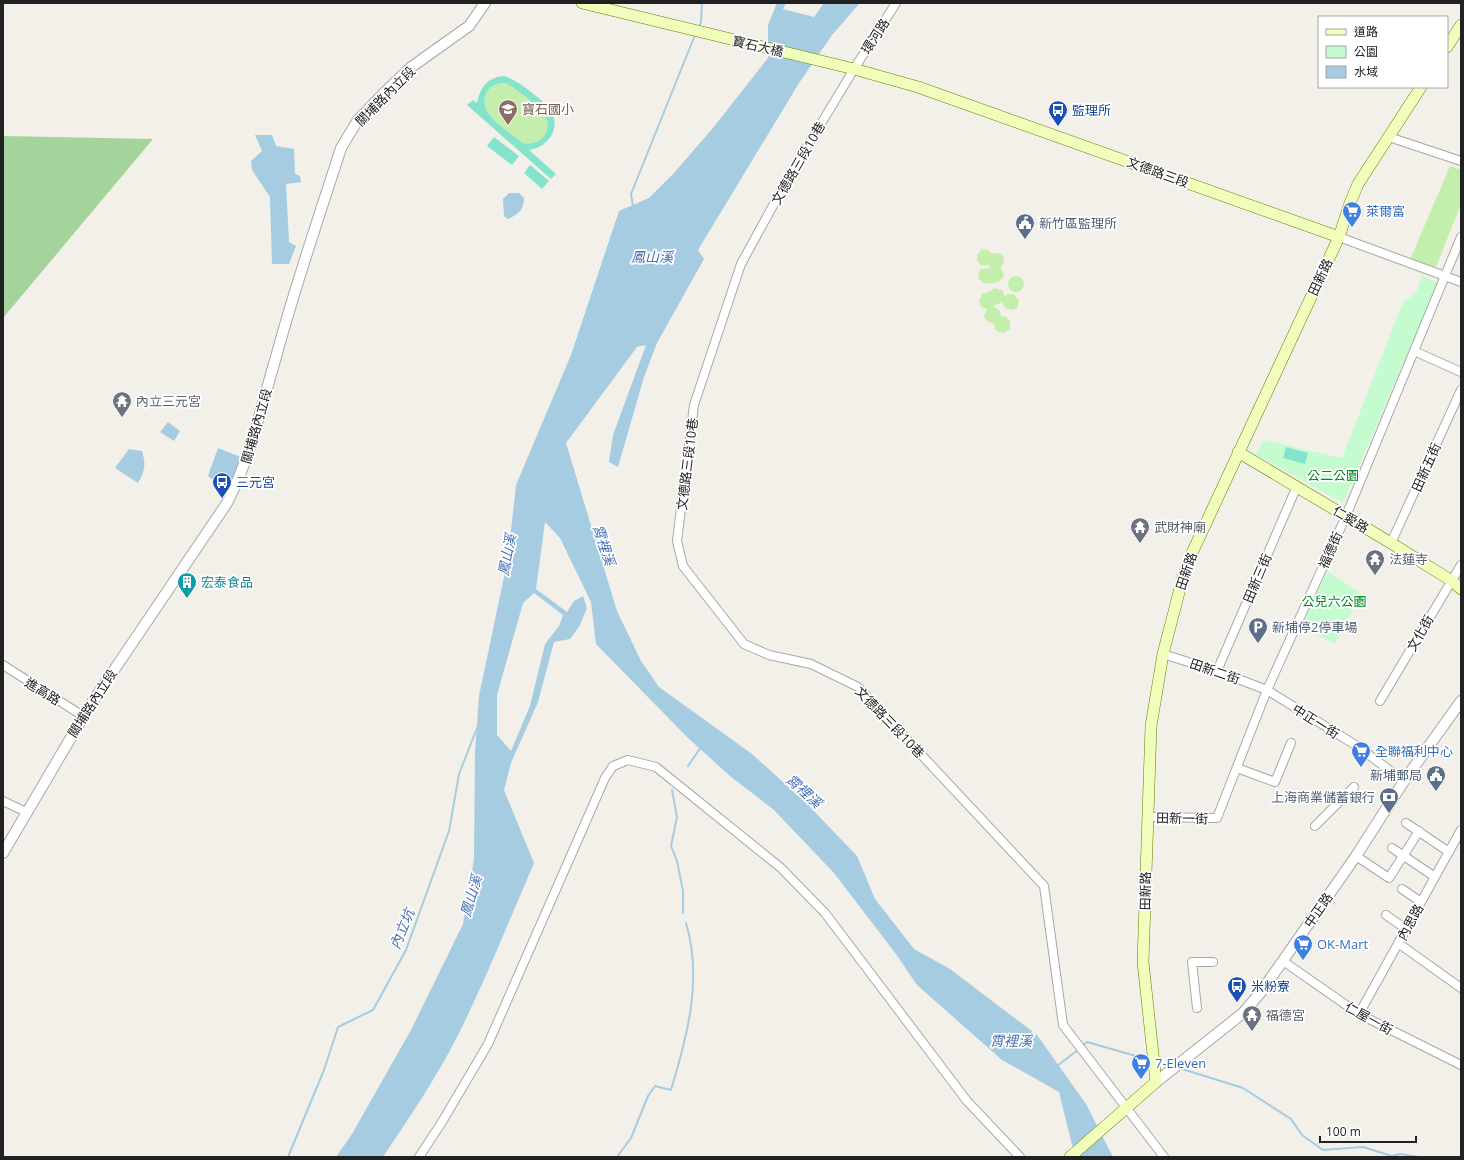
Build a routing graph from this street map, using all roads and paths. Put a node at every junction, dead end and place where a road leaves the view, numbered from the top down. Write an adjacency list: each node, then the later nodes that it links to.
1 (485, 3): 30 (street, 關埔路內立段)
2 (582, 3): 6 (main road, 寶石大橋)
3 (896, 3): 6 (street, 環河路)
4 (1461, 25): 5 (main road)
5 (1448, 45)
6 (854, 69): 10 (main road, 文德路三段); 61 (street, 文德路三段10巷)
7 (1420, 88): 8 (main road, 田新路)
8 (1389, 137): 9 (street); 10 (main road, 田新路)
9 (1461, 161)
10 (1339, 237): 12 (street, 文德路三段); 17 (main road, 田新路)
11 (1461, 237): 12 (street, 福德街)
12 (1445, 277): 13 (street, 文德路三段); 14 (street, 福德街)
13 (1461, 282)
14 (1414, 351): 15 (street); 19 (street, 福德街)
15 (1461, 372)
16 (1461, 390): 20 (street, 田新五街)
17 (1238, 452): 18 (main road, 仁愛路); 24 (main road, 田新路)
18 (1297, 486): 19 (main road, 仁愛路); 26 (street, 田新三街)
19 (1346, 516): 20 (main road, 仁愛路); 27 (street, 福德街)
20 (1392, 543): 22 (main road, 仁愛路)
21 (1461, 565): 22 (street, 文化街)
22 (1452, 581): 23 (main road, 仁愛路); 28 (street, 文化街)
23 (1461, 589)
24 (1163, 654): 26 (street, 田新二街); 37 (main road, 田新路)
25 (3, 666): 30 (street, 進高路)
26 (1217, 671): 27 (street, 田新二街)
27 (1267, 690): 32 (street, 福德街); 33 (street, 中正一街)
28 (1380, 701)
29 (1461, 701): 33 (street, 中正路)
30 (83, 716): 36 (street, 關埔路內立段)
31 (1291, 743): 32 (street)
32 (1237, 768): 38 (street, 福德街)
33 (1404, 781): 46 (street, 中正路)
34 (1354, 787): 40 (street)
35 (3, 801): 36 (street)
36 (26, 812): 45 (street, 關埔路內立段)
37 (1147, 817): 38 (street, 田新一街); 60 (main road, 田新路)
38 (1217, 818)
39 (1406, 823): 42 (street)
40 (1315, 826)
41 (1461, 830): 44 (street, 內思路)
42 (1419, 831): 44 (street); 47 (street)
43 (1392, 848): 47 (street)
44 (1449, 852): 48 (street, 內思路)
45 (3, 853)
46 (1356, 856): 47 (street); 54 (street, 中正路)
47 (1403, 856): 48 (street)
48 (1435, 877): 50 (street, 內思路)
49 (1402, 889): 50 (street)
50 (1421, 902): 52 (street, 內思路)
51 (1386, 915): 52 (street)
52 (1406, 929): 53 (street, 內思路)
53 (1398, 943): 56 (street); 58 (street, 內思路)
54 (1283, 961): 58 (street, 仁屋一街); 60 (street, 中正路)
55 (1214, 962): 57 (street)
56 (1461, 988)
57 (1197, 1008)
58 (1359, 1014): 59 (street, 仁屋一街)
59 (1461, 1065)
60 (1156, 1082): 61 (main road, 中正路)
61 (1128, 1108): 64 (main road, 中正路); 65 (street, 文德路三段10巷)
62 (419, 1157): 63 (street)
63 (1020, 1157)
64 (1070, 1157)
65 (1164, 1157)

